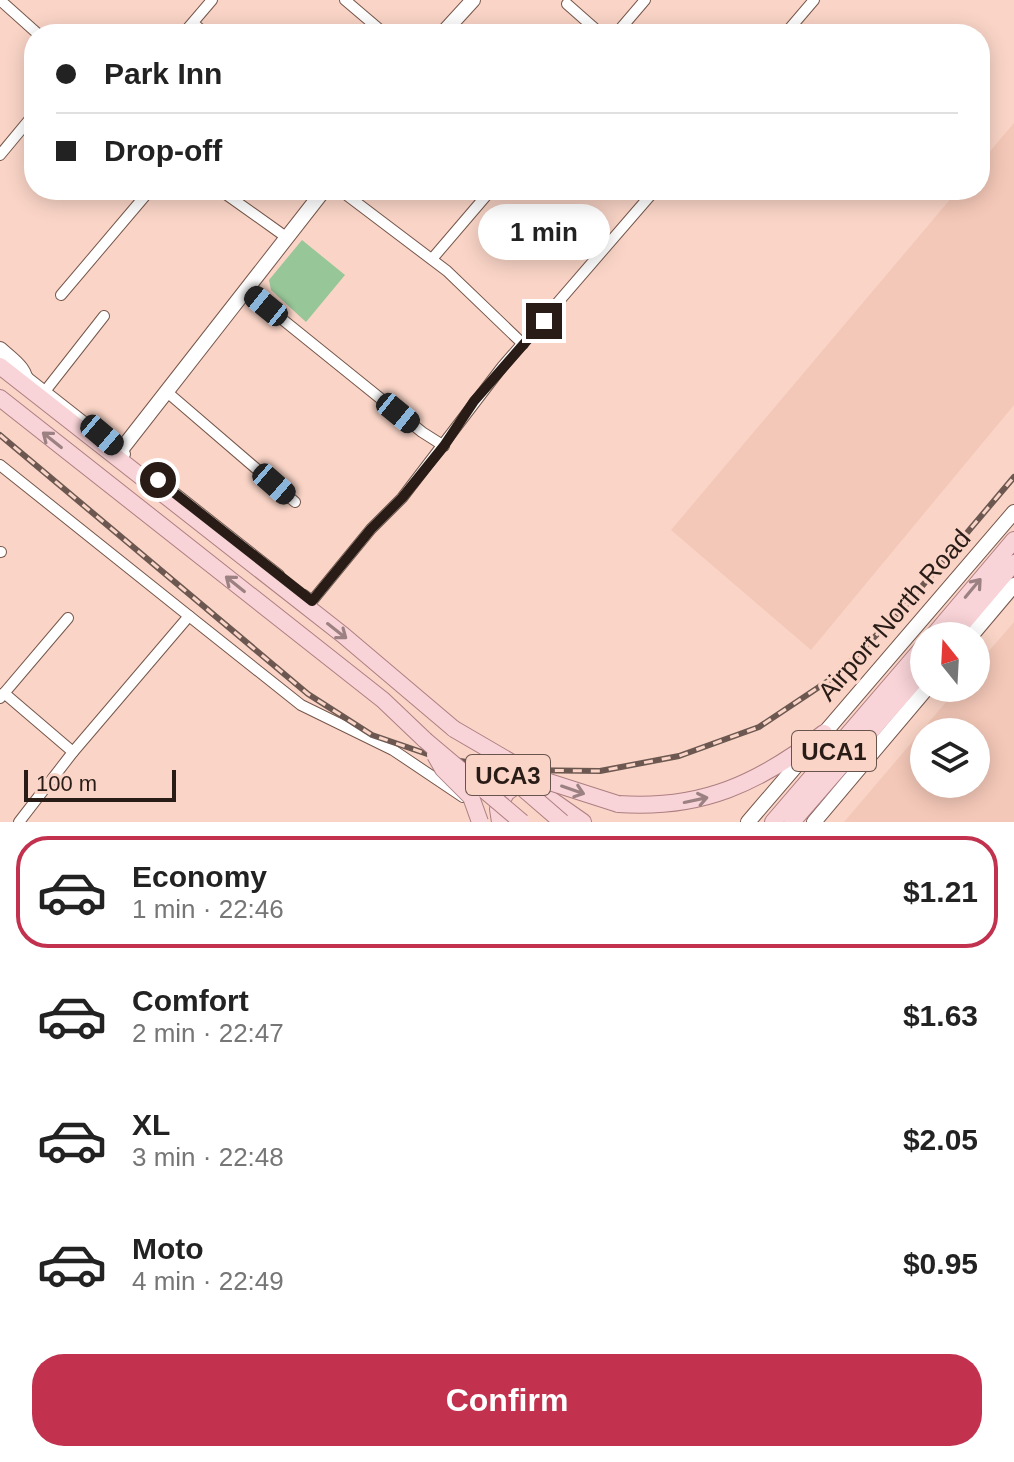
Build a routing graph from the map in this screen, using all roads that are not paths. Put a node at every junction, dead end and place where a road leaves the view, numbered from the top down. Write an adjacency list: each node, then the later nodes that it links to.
1 (0, 0): 9 (street)
2 (212, 0): 8 (street)
3 (345, 0): 10 (street)
4 (473, 0): 11 (main road)
5 (645, 0): 13 (street)
6 (814, 0): 14 (street)
7 (567, 4): 12 (street)
8 (193, 23)
9 (27, 24)
10 (373, 24)
11 (451, 24)
12 (590, 24)
13 (625, 24)
14 (794, 24)
15 (24, 126): 16 (street)
16 (0, 155)
17 (142, 200): 26 (street)
18 (234, 200): 23 (street)
19 (316, 200): 23 (main road)
20 (353, 200): 24 (street)
21 (482, 200): 24 (street)
22 (646, 200): 28 (street)
23 (286, 237): 25 (main road)
24 (432, 259): 28 (street)
25 (246, 290): 33 (main road); 35 (street)
26 (61, 295)
27 (104, 316): 32 (street)
28 (523, 344): 35 (street)
29 (0, 349): 31 (main road, UCA3)
30 (0, 366): 31 (main road, UCA3)
31 (26, 382): 32 (street); 36 (main road, UCA3)
32 (46, 390): 36 (street)
33 (167, 392): 36 (main road); 38 (street)
34 (0, 398): 55 (main road, UCA3, one-way to 34)
35 (444, 446): 36 (street)
36 (121, 456): 53 (main road, UCA3, one-way to 53)
37 (0, 465): 43 (street)
38 (295, 502)
39 (1014, 512): 54 (main road, Airport North Road / UCA1)
40 (1014, 540): 45 (main road, Airport North Road, one-way to 40)
41 (1014, 563): 46 (main road)
42 (1014, 585): 47 (main road)
43 (189, 616): 56 (street); 57 (street)
44 (68, 618): 51 (street)
45 (945, 622)
46 (964, 622)
47 (983, 622)
48 (910, 670): 50 (main road, Airport North Road / UCA1)
49 (910, 679): 50 (main road, Airport North Road / UCA1)
50 (902, 684): 63 (main road, Airport North Road / UCA1); 64 (main road, Airport North Road / UCA1)
51 (2, 696): 56 (street)
52 (915, 702): 65 (main road, UCA1)
53 (454, 729): 54 (main road, one-way to 54, bridge); 60 (main road, UCA3, bridge)
54 (824, 733): 62 (main road, Airport North Road / UCA1)
55 (425, 740): 57 (main road, bridge); 59 (main road, UCA3, bridge)
56 (73, 752): 58 (street)
57 (493, 821): 61 (main road)
58 (19, 822)
59 (522, 822)
60 (562, 822)
61 (583, 822)
62 (748, 822)
63 (773, 822)
64 (792, 822)
65 (814, 822)

